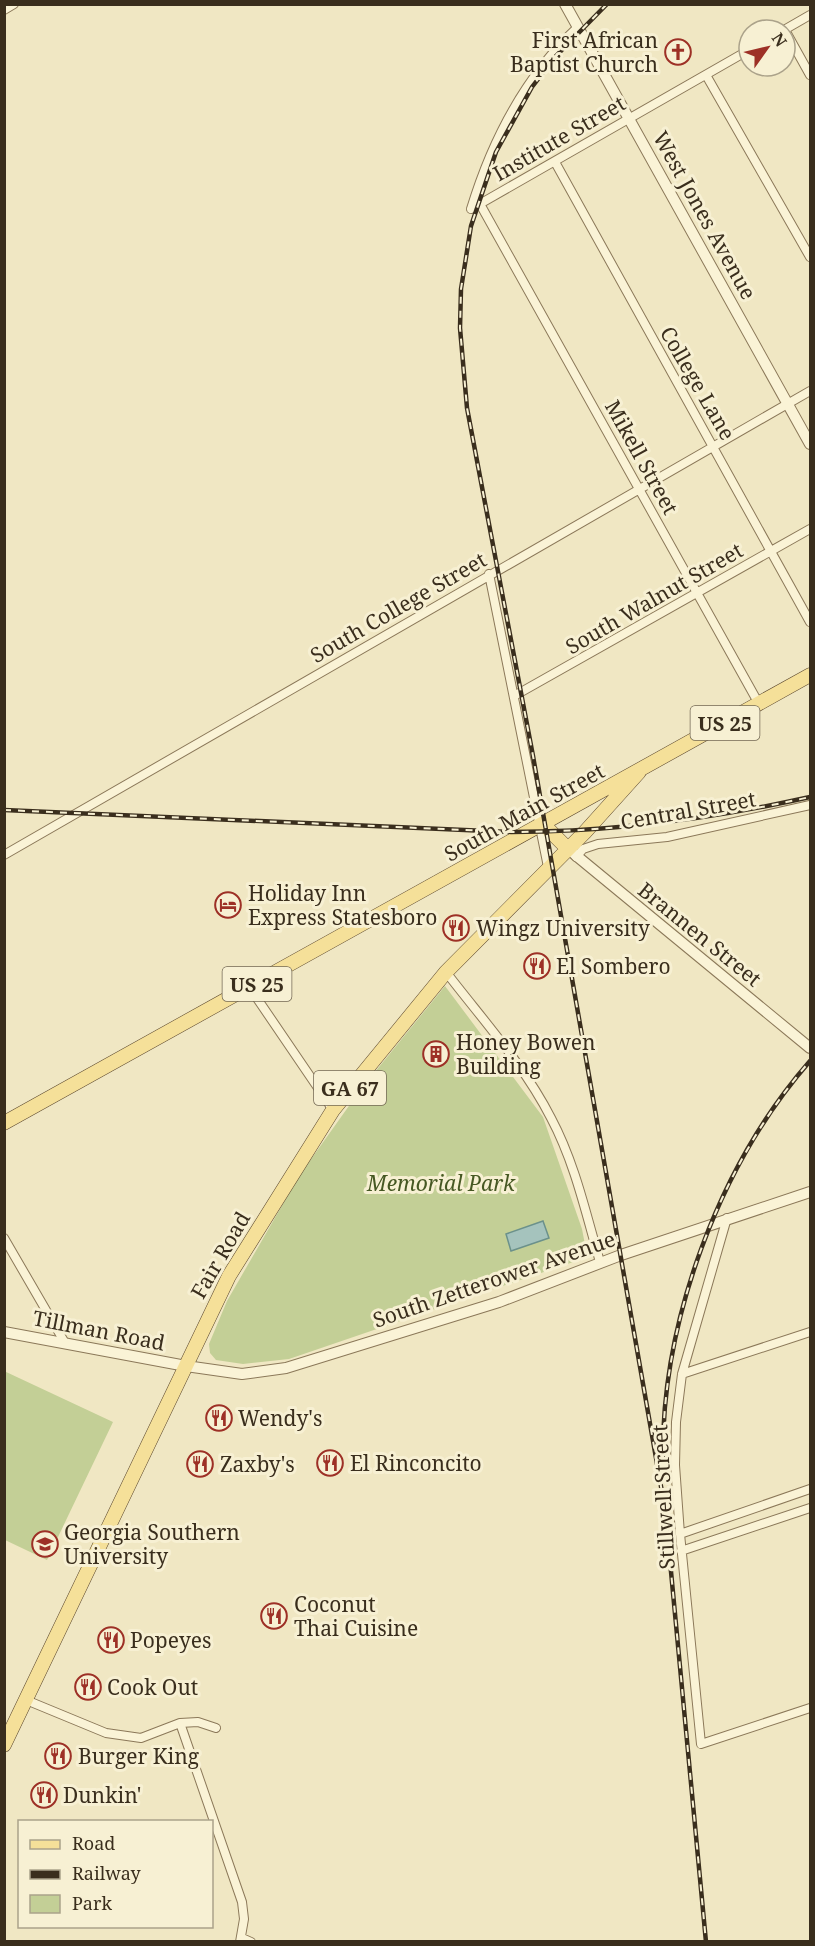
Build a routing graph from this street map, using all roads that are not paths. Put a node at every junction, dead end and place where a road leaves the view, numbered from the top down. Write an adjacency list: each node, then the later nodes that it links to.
1 (14, 4): 3 (street)
2 (565, 4): 6 (street, West Jones Avenue)
3 (4, 10)
4 (810, 15): 5 (street)
5 (797, 23)
6 (578, 27): 11 (street, West Jones Avenue); 13 (street, Institute Street)
7 (797, 52): 10 (street)
8 (737, 57): 9 (street, Institute Street)
9 (706, 75): 11 (street, Institute Street); 15 (street)
10 (810, 75)
11 (630, 118): 12 (street, Institute Street); 17 (street, West Jones Avenue)
12 (555, 162): 13 (street, Institute Street); 19 (street, College Lane)
13 (480, 204): 14 (street, Institute Street)
14 (494, 229): 20 (street, Mikell Street)
15 (810, 257)
16 (810, 391): 17 (street, South College Street)
17 (788, 404): 18 (street, West Jones Avenue); 19 (street, South College Street)
18 (810, 444)
19 (713, 446): 20 (street, South College Street); 22 (street, College Lane)
20 (639, 488): 23 (street, South College Street); 24 (street, Mikell Street)
21 (810, 530): 22 (street, South Walnut Street)
22 (771, 552): 24 (street, South Walnut Street); 25 (street, College Lane)
23 (489, 574): 27 (street); 33 (street, South College Street)
24 (698, 593): 27 (street, South Walnut Street); 28 (street, Mikell Street)
25 (810, 622)
26 (810, 675): 28 (main road, South Main Street / US 25)
27 (514, 696): 31 (street)
28 (759, 704): 29 (main road, South Main Street / US 25)
29 (639, 772): 31 (main road, South Main Street / US 25); 32 (main road, GA 67)
30 (810, 804): 32 (street, Central Street)
31 (542, 826): 32 (main road); 34 (street); 36 (main road, South Main Street / US 25)
32 (572, 853): 34 (main road, Fair Road / GA 67); 37 (street, Brannen Street)
33 (4, 855)
34 (548, 867): 35 (main road, Fair Road / GA 67)
35 (446, 972): 38 (main road, Fair Road / GA 67); 43 (street)
36 (250, 988): 38 (street); 39 (main road, South Main Street / US 25)
37 (810, 1048)
38 (333, 1110): 47 (main road, Fair Road / GA 67)
39 (4, 1123)
40 (810, 1192): 41 (street, South Zetterower Avenue)
41 (727, 1218): 43 (street, South Zetterower Avenue); 48 (street, Stillwell Street)
42 (4, 1238): 46 (street)
43 (600, 1262): 47 (street, South Zetterower Avenue)
44 (4, 1332): 46 (street, Tillman Road)
45 (810, 1332): 48 (street)
46 (65, 1342): 47 (street, Tillman Road)
47 (186, 1366): 53 (main road, Fair Road / GA 67)
48 (682, 1374): 51 (street, Stillwell Street)
49 (810, 1489): 51 (street)
50 (810, 1508): 52 (street)
51 (680, 1534): 52 (street, Stillwell Street)
52 (681, 1551): 54 (street, Stillwell Street)
53 (26, 1700): 55 (street); 57 (main road, Fair Road / GA 67)
54 (810, 1708)
55 (180, 1724): 56 (street); 58 (street)
56 (216, 1728)
57 (4, 1745)
58 (244, 1940)

